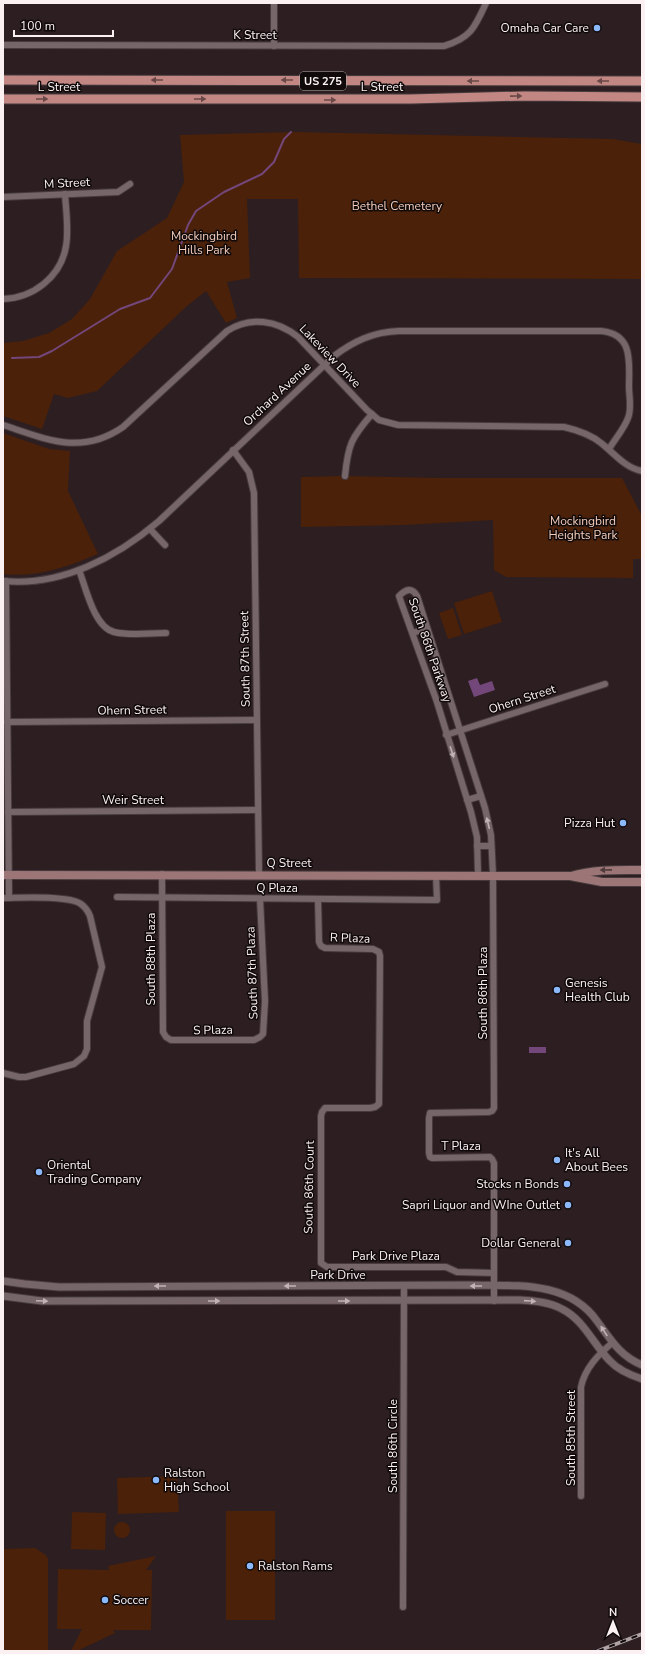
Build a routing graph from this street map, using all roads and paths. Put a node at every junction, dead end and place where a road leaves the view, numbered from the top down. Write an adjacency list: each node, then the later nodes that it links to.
1 (274, 3): 4 (street)
2 (486, 3): 4 (street, K Street)
3 (3, 45): 4 (street, K Street)
4 (274, 46)
5 (3, 80): 6 (main road, L Street / US 275, one-way to 5)
6 (642, 81)
7 (642, 97): 8 (main road, L Street / US 275, one-way to 7)
8 (3, 99)
9 (130, 184): 10 (street, M Street)
10 (65, 194): 11 (street, M Street); 12 (street)
11 (3, 197)
12 (3, 299)
13 (324, 365): 14 (street, Lakeview Drive); 15 (street, Lakeview Drive); 16 (street, Orchard Avenue); 17 (street, Orchard Avenue)
14 (372, 414): 16 (street, Lakeview Drive); 19 (street)
15 (3, 425)
16 (609, 449): 18 (street, Lakeview Drive)
17 (233, 450): 20 (street, Orchard Avenue); 30 (street, South 87th Street)
18 (642, 471)
19 (346, 476)
20 (150, 529): 21 (street); 22 (street, Orchard Avenue)
21 (165, 545)
22 (79, 570): 23 (street, Orchard Avenue); 26 (street)
23 (4, 581): 31 (street)
24 (427, 628): 25 (street); 25 (street, South 86th Parkway); 28 (street, South 86th Parkway)
25 (413, 633): 29 (street, South 86th Parkway)
26 (166, 634)
27 (605, 684): 32 (street, Ohern Street)
28 (450, 697): 29 (street); 32 (street, South 86th Parkway)
29 (437, 702): 33 (street, South 86th Parkway)
30 (257, 720): 31 (street, Ohern Street); 36 (street, South 87th Street)
31 (7, 722): 37 (street)
32 (460, 731): 33 (street, Ohern Street); 34 (street, South 86th Parkway)
33 (446, 735): 35 (street, South 86th Parkway, one-way to 35)
34 (481, 796): 35 (street); 39 (street, South 86th Parkway, one-way to 34)
35 (467, 800): 38 (street, South 86th Parkway)
36 (258, 810): 37 (street, Weir Street); 43 (street, South 87th Street)
37 (8, 812): 41 (street)
38 (477, 846): 39 (street); 45 (street, South 86th Parkway)
39 (491, 846): 46 (street, South 86th Parkway)
40 (642, 870): 47 (main road, Q Street, one-way to 47)
41 (5, 873): 42 (main road, Q Street); 50 (street)
42 (162, 874): 43 (main road, Q Street); 51 (street, South 88th Plaza)
43 (258, 874): 44 (main road, Q Street)
44 (436, 875): 45 (main road, Q Street); 53 (street, Q Plaza)
45 (478, 875): 46 (main road, Q Street)
46 (493, 875): 47 (main road, Q Street); 58 (street, South 86th Plaza)
47 (570, 876): 48 (main road, Q Street)
48 (642, 882)
49 (117, 897): 51 (street, Q Plaza)
50 (6, 898): 56 (street)
51 (162, 898): 52 (street, Q Plaza); 54 (street, South 88th Plaza)
52 (260, 899): 53 (street, Q Plaza); 55 (street, South 87th Plaza)
53 (318, 899): 57 (street, R Plaza)
54 (171, 1040): 55 (street, S Plaza)
55 (254, 1040)
56 (3, 1073)
57 (324, 1110): 59 (street, South 86th Court)
58 (430, 1157): 60 (street, T Plaza)
59 (322, 1264): 60 (street, Park Drive Plaza)
60 (494, 1273): 63 (street)
61 (3, 1280): 62 (street, Park Drive, one-way to 61)
62 (404, 1286): 63 (street, Park Drive, one-way to 62); 65 (street, South 86th Circle)
63 (494, 1286): 66 (street); 67 (street, Park Drive, one-way to 63)
64 (3, 1296): 65 (street, one-way to 65)
65 (404, 1301): 66 (street); 72 (street, South 86th Circle)
66 (494, 1301): 68 (street, one-way to 68)
67 (612, 1343): 68 (street, South 85th Street); 69 (street, Park Drive)
68 (602, 1352): 70 (street); 71 (street, South 85th Street)
69 (642, 1365)
70 (642, 1379)
71 (581, 1496)
72 (403, 1607)

